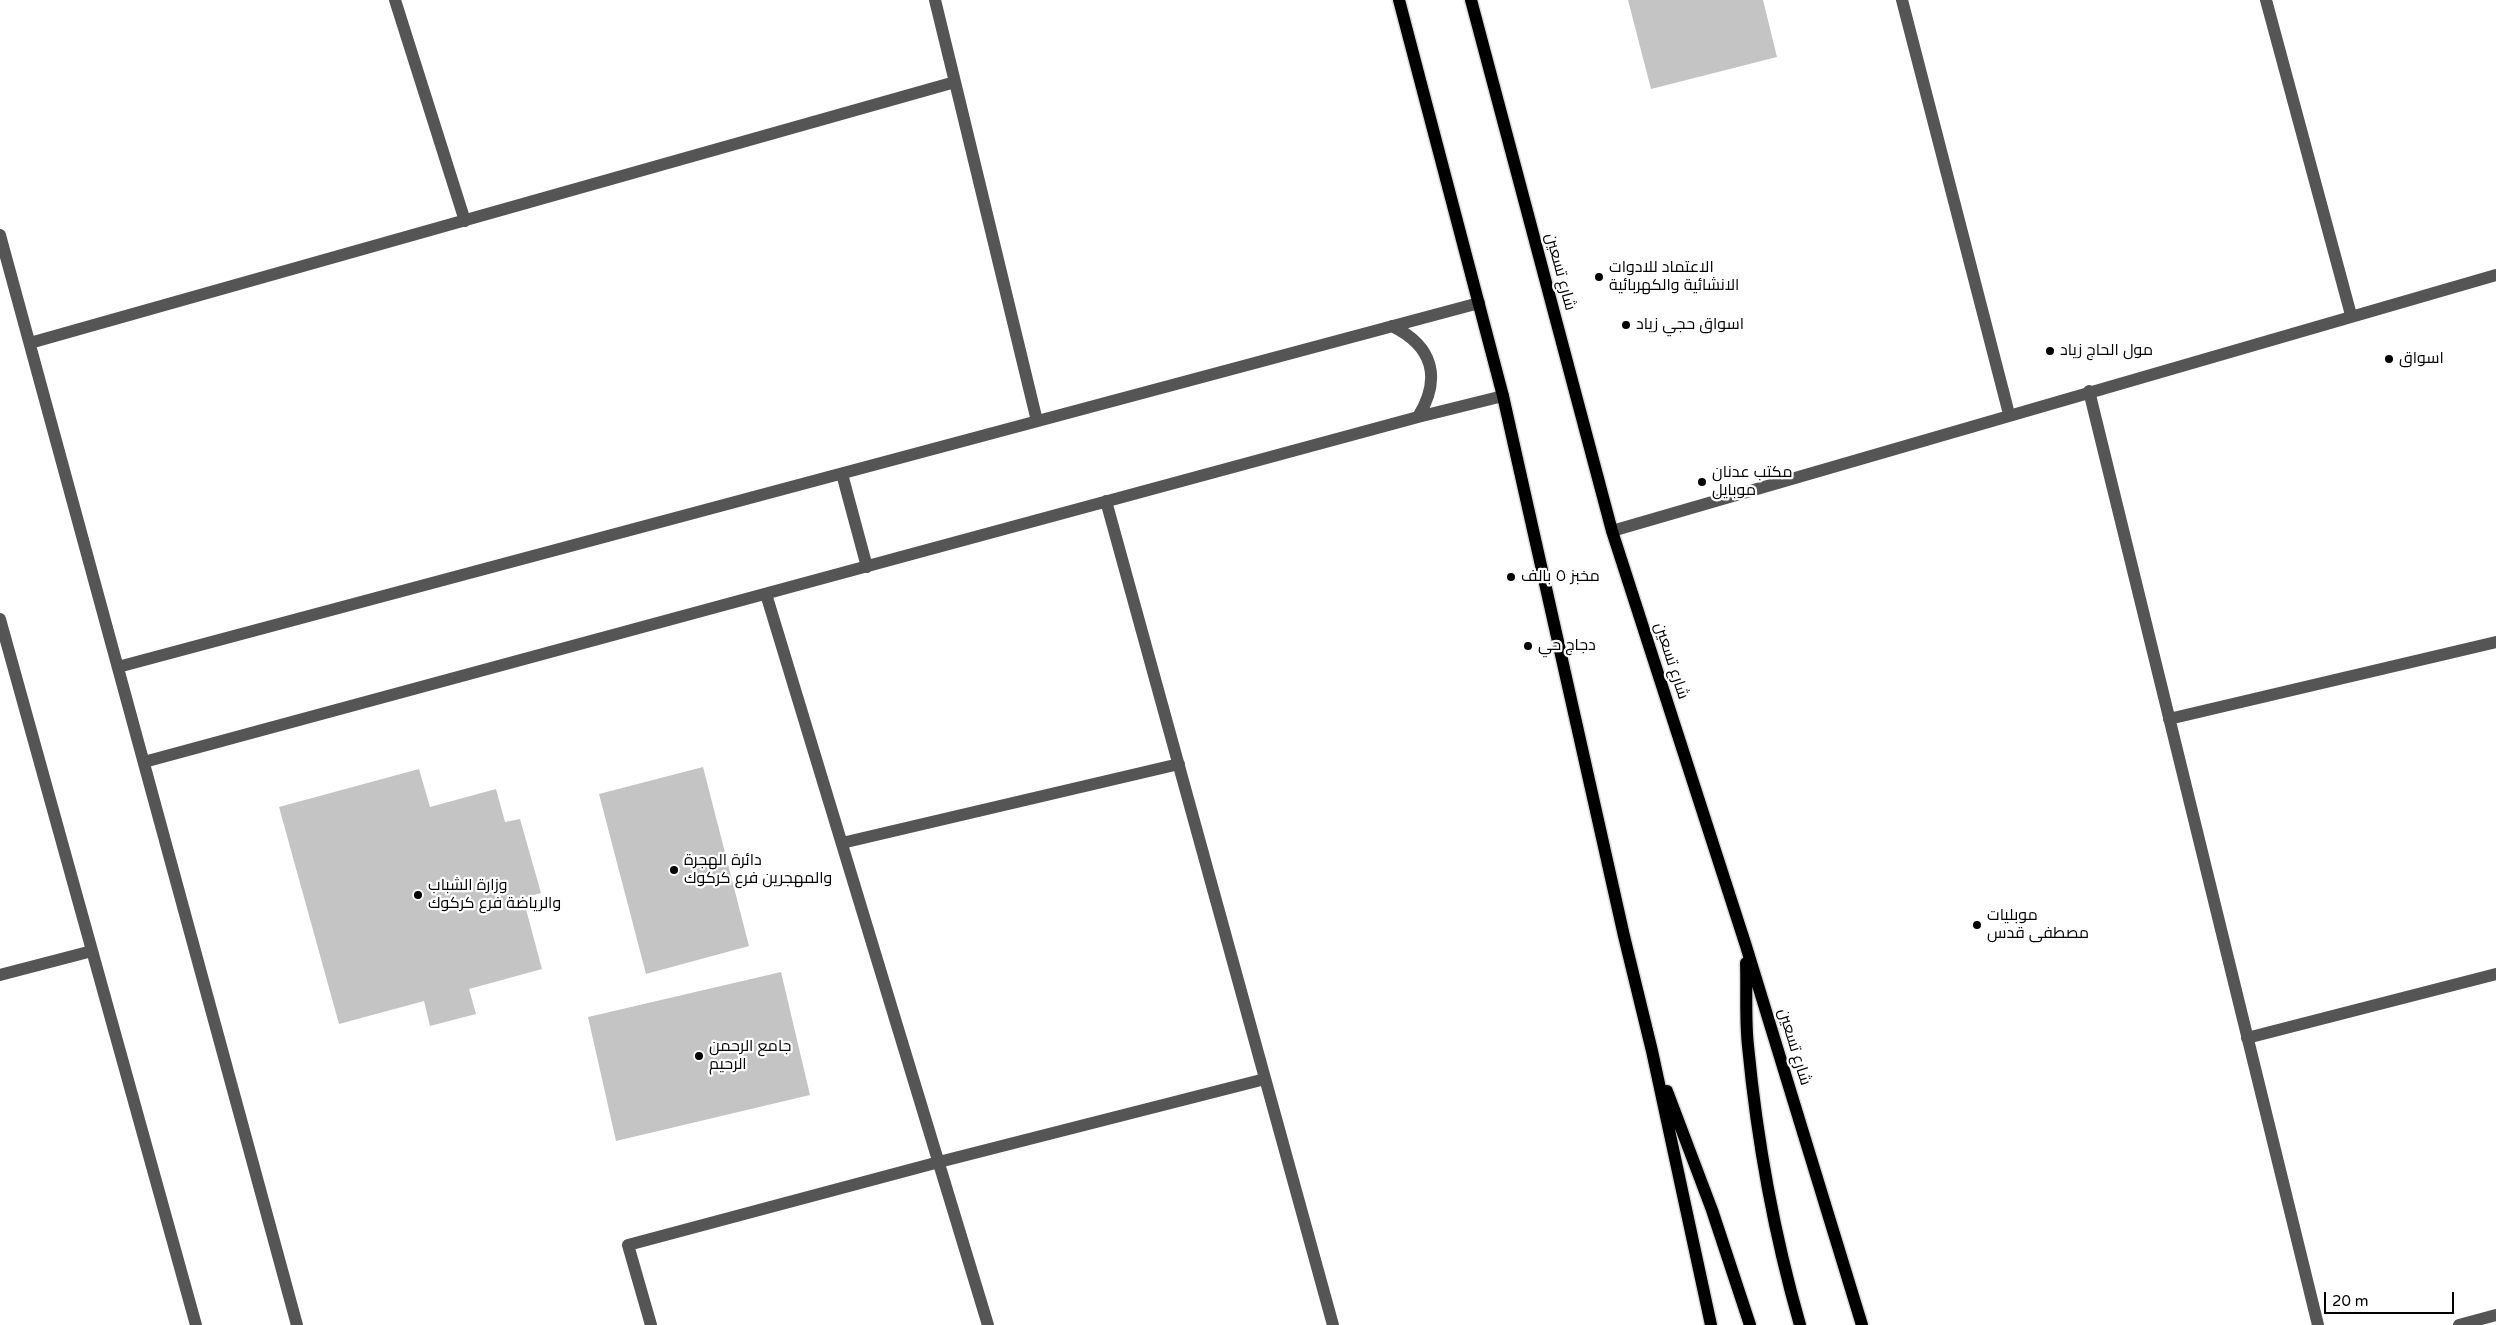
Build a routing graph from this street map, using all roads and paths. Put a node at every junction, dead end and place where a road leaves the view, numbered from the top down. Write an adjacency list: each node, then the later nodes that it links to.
1 (395, 0): 8 (street)
2 (935, 0): 7 (street)
3 (1398, 0): 11 (main road)
4 (1471, 0): 22 (main road, شارع تسعين)
5 (1902, 0): 17 (street)
6 (2266, 0): 12 (street)
7 (955, 82): 8 (street); 19 (street)
8 (465, 220): 14 (street)
9 (0, 235): 14 (street)
10 (2496, 274): 12 (street)
11 (1479, 303): 13 (street); 16 (main road)
12 (2350, 315): 15 (street)
13 (1392, 326): 18 (street); 19 (street)
14 (30, 343): 28 (street)
15 (2089, 391): 17 (street); 29 (street)
16 (1503, 396): 18 (street); 38 (main road)
17 (2009, 414): 22 (street)
18 (1418, 417): 21 (street)
19 (1037, 421): 20 (street)
20 (842, 474): 23 (street); 28 (street)
21 (1106, 501): 23 (street); 31 (street)
22 (1612, 530): 33 (main road, شارع تسعين)
23 (867, 567): 24 (street)
24 (766, 594): 30 (street); 32 (street)
25 (0, 619): 26 (street)
26 (2, 637): 34 (street)
27 (2496, 642): 29 (street)
28 (118, 667): 30 (street)
29 (2169, 719): 37 (street)
30 (144, 762): 43 (street)
31 (1179, 764): 32 (street); 39 (street)
32 (842, 842): 40 (street)
33 (1746, 946): 49 (main road); 50 (main road, شارع تسعين)
34 (92, 951): 36 (street); 42 (street)
35 (2496, 974): 37 (street)
36 (0, 975)
37 (2247, 1038): 51 (street)
38 (1652, 1051): 47 (main road); 48 (main road)
39 (1265, 1079): 40 (street); 46 (street)
40 (938, 1162): 44 (street); 45 (street)
41 (2496, 1315): 52 (street)
42 (196, 1325)
43 (297, 1325)
44 (650, 1325)
45 (988, 1325)
46 (1333, 1325)
47 (1711, 1325)
48 (1750, 1325)
49 (1800, 1325)
50 (1862, 1325)
51 (2318, 1325)
52 (2459, 1325)

